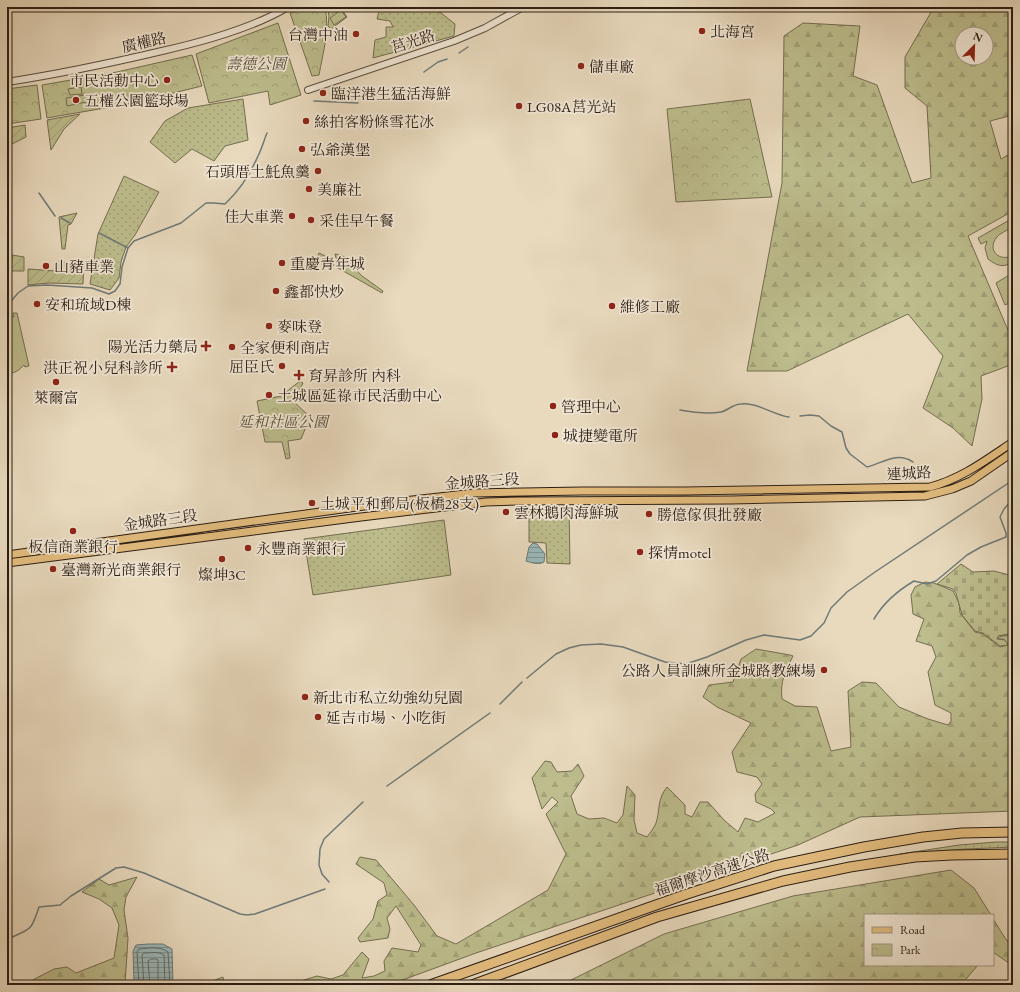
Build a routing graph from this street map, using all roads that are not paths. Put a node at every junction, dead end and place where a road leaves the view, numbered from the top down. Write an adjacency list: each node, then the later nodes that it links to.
1 (523, 7): 4 (street, 莒光路)
2 (285, 9): 3 (street, 廣權路)
3 (7, 82)
4 (308, 90)
5 (1013, 442): 7 (main road, 連城路)
6 (1013, 452): 8 (main road, 連城路)
7 (795, 489): 9 (main road, 金城路三段)
8 (795, 498): 10 (main road, 金城路三段)
9 (7, 555)
10 (7, 564)
11 (1010, 832): 13 (highway, 福爾摩沙高速公路)
12 (1013, 854): 14 (highway, 福爾摩沙高速公路)
13 (430, 985)
14 (472, 985)

